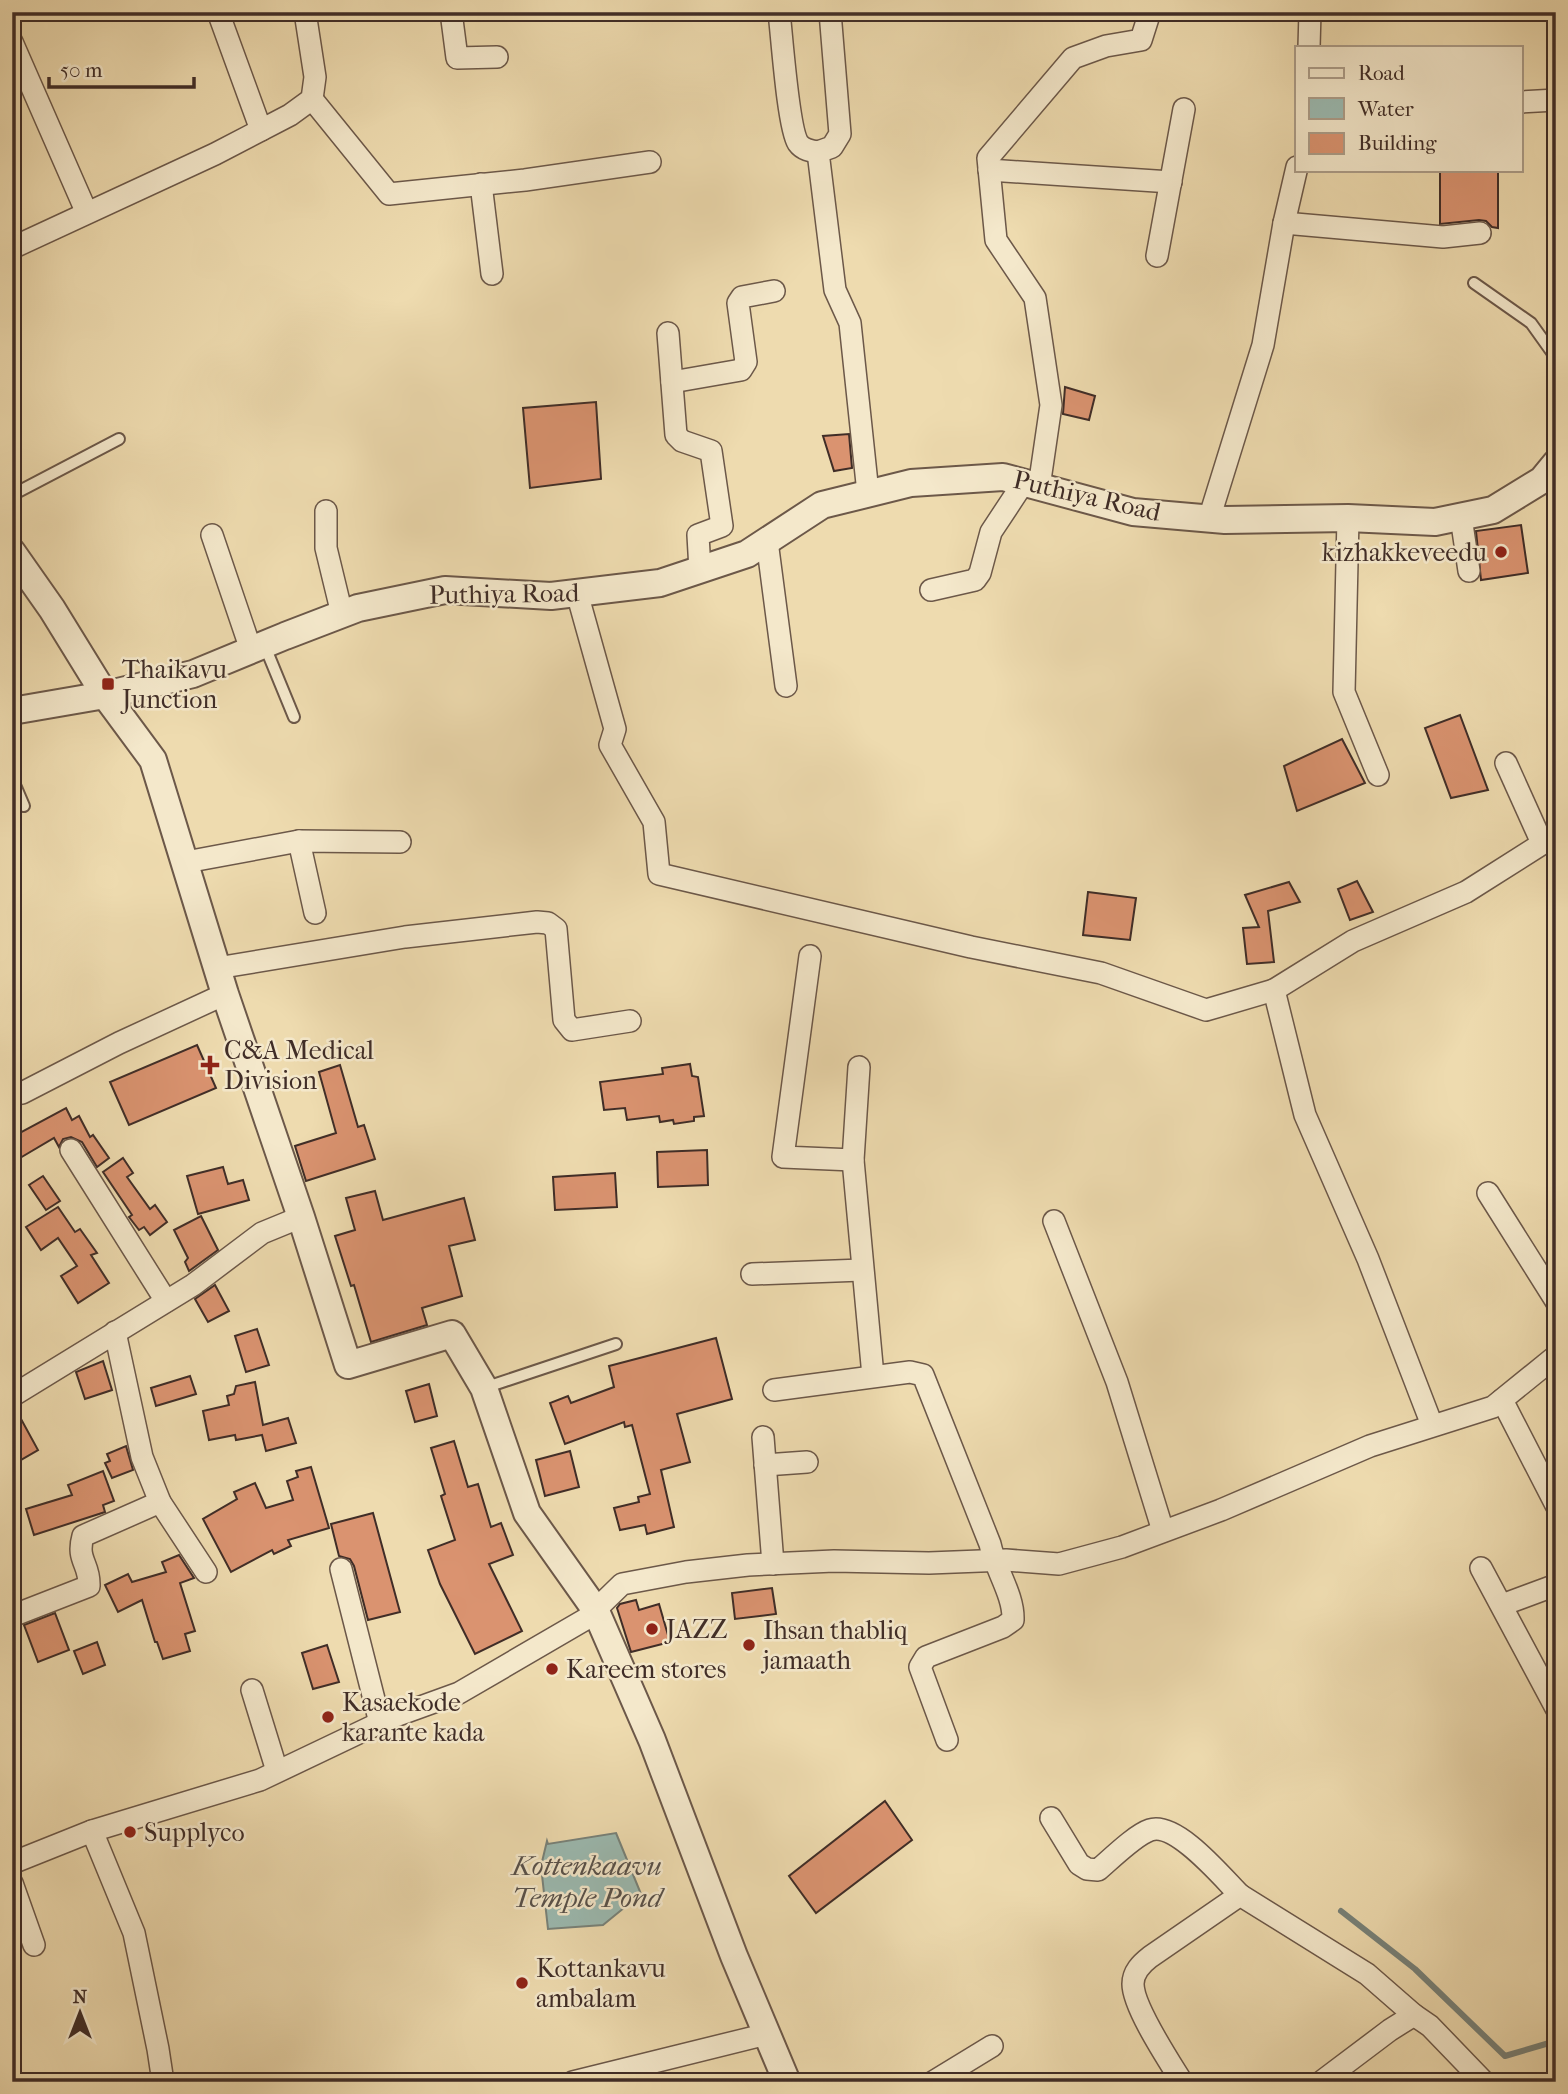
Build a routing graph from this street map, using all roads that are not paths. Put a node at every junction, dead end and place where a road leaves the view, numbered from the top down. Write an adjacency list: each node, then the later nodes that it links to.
1 (218, 12): 15 (street)
2 (305, 12): 11 (street)
3 (452, 12): 10 (street)
4 (779, 12): 16 (street)
5 (830, 12): 16 (street)
6 (1310, 12): 9 (street)
7 (1148, 18): 18 (street)
8 (12, 42): 22 (street)
9 (1309, 46)
10 (497, 58)
11 (312, 99): 15 (street); 21 (street)
12 (1556, 100): 13 (street)
13 (1522, 102)
14 (1184, 108): 20 (street)
15 (261, 130): 22 (street)
16 (818, 152): 36 (street)
17 (650, 162): 21 (street)
18 (989, 170): 20 (street); 35 (street)
19 (1296, 172): 23 (street)
20 (1171, 182): 26 (street)
21 (481, 184): 27 (street)
22 (86, 211): 25 (street)
23 (1284, 223): 24 (street); 40 (street)
24 (1480, 233)
25 (12, 248)
26 (1157, 256)
27 (492, 274)
28 (1475, 283): 31 (lane)
29 (774, 291): 32 (street)
30 (668, 333): 32 (street)
31 (1556, 358)
32 (672, 382): 45 (street)
33 (118, 439): 37 (lane)
34 (1556, 463): 39 (street, Puthiya Road)
35 (1032, 484): 36 (street, Puthiya Road); 40 (street, Puthiya Road); 47 (street)
36 (868, 494): 43 (street, Puthiya Road)
37 (12, 495)
38 (326, 511): 49 (street)
39 (1461, 517): 41 (street, Puthiya Road); 46 (street)
40 (1209, 519): 41 (street, Puthiya Road)
41 (1348, 519): 56 (street)
42 (212, 536): 50 (street)
43 (767, 541): 45 (street, Puthiya Road); 51 (street)
44 (12, 552): 52 (street)
45 (700, 570): 48 (street, Puthiya Road)
46 (1469, 571)
47 (931, 590)
48 (577, 593): 49 (street, Puthiya Road); 66 (street)
49 (342, 614): 50 (street, Puthiya Road)
50 (258, 647): 52 (street, Puthiya Road); 54 (lane)
51 (786, 686)
52 (106, 695): 53 (street, Puthiya Road); 62 (street)
53 (12, 711)
54 (294, 717)
55 (1506, 763): 59 (street)
56 (1377, 775)
57 (12, 778): 58 (lane)
58 (24, 806)
59 (1549, 839): 66 (street)
60 (299, 841): 61 (street); 62 (street); 63 (street)
61 (400, 842)
62 (186, 862): 65 (street)
63 (315, 913)
64 (810, 956): 72 (street)
65 (217, 968): 67 (street); 68 (street)
66 (1275, 990): 88 (street)
67 (225, 994): 70 (street); 74 (street)
68 (629, 1021)
69 (859, 1067): 72 (street)
70 (12, 1094)
71 (71, 1150): 78 (street)
72 (853, 1160): 76 (street)
73 (1488, 1193): 79 (street)
74 (301, 1217): 78 (street); 84 (street)
75 (1054, 1221): 94 (street)
76 (862, 1270): 77 (street); 83 (street)
77 (752, 1274)
78 (166, 1301): 80 (street)
79 (1556, 1301)
80 (115, 1332): 86 (street); 92 (street)
81 (616, 1344): 84 (lane)
82 (1556, 1356): 87 (street)
83 (873, 1376): 85 (street); 95 (street)
84 (484, 1388): 102 (street)
85 (774, 1390)
86 (12, 1396)
87 (1502, 1400): 88 (street); 93 (street)
88 (1432, 1425): 94 (street)
89 (764, 1437): 91 (street)
90 (807, 1462): 91 (street)
91 (765, 1465): 96 (street)
92 (160, 1502): 99 (street); 103 (street)
93 (1556, 1505)
94 (1163, 1531): 95 (street)
95 (993, 1560): 96 (street); 107 (street)
96 (773, 1564): 102 (street)
97 (341, 1569): 106 (street)
98 (1481, 1569): 101 (street)
99 (206, 1572)
100 (1556, 1585): 101 (street)
101 (1502, 1605): 105 (street)
102 (595, 1609): 106 (street); 116 (street)
103 (12, 1616)
104 (252, 1690): 108 (street)
105 (1556, 1708)
106 (380, 1723): 108 (street)
107 (947, 1740)
108 (277, 1771): 110 (street)
109 (1051, 1818): 113 (street)
110 (92, 1831): 111 (street); 119 (street)
111 (12, 1863)
112 (12, 1883): 114 (street)
113 (1240, 1895): 115 (street); 123 (street)
114 (34, 1945)
115 (1414, 2015): 118 (street); 124 (street)
116 (767, 2034): 120 (street); 121 (street)
117 (992, 2046): 122 (street)
118 (1333, 2079)
119 (163, 2082)
120 (573, 2082)
121 (788, 2082)
122 (933, 2082)
123 (1182, 2082)
124 (1484, 2082)

